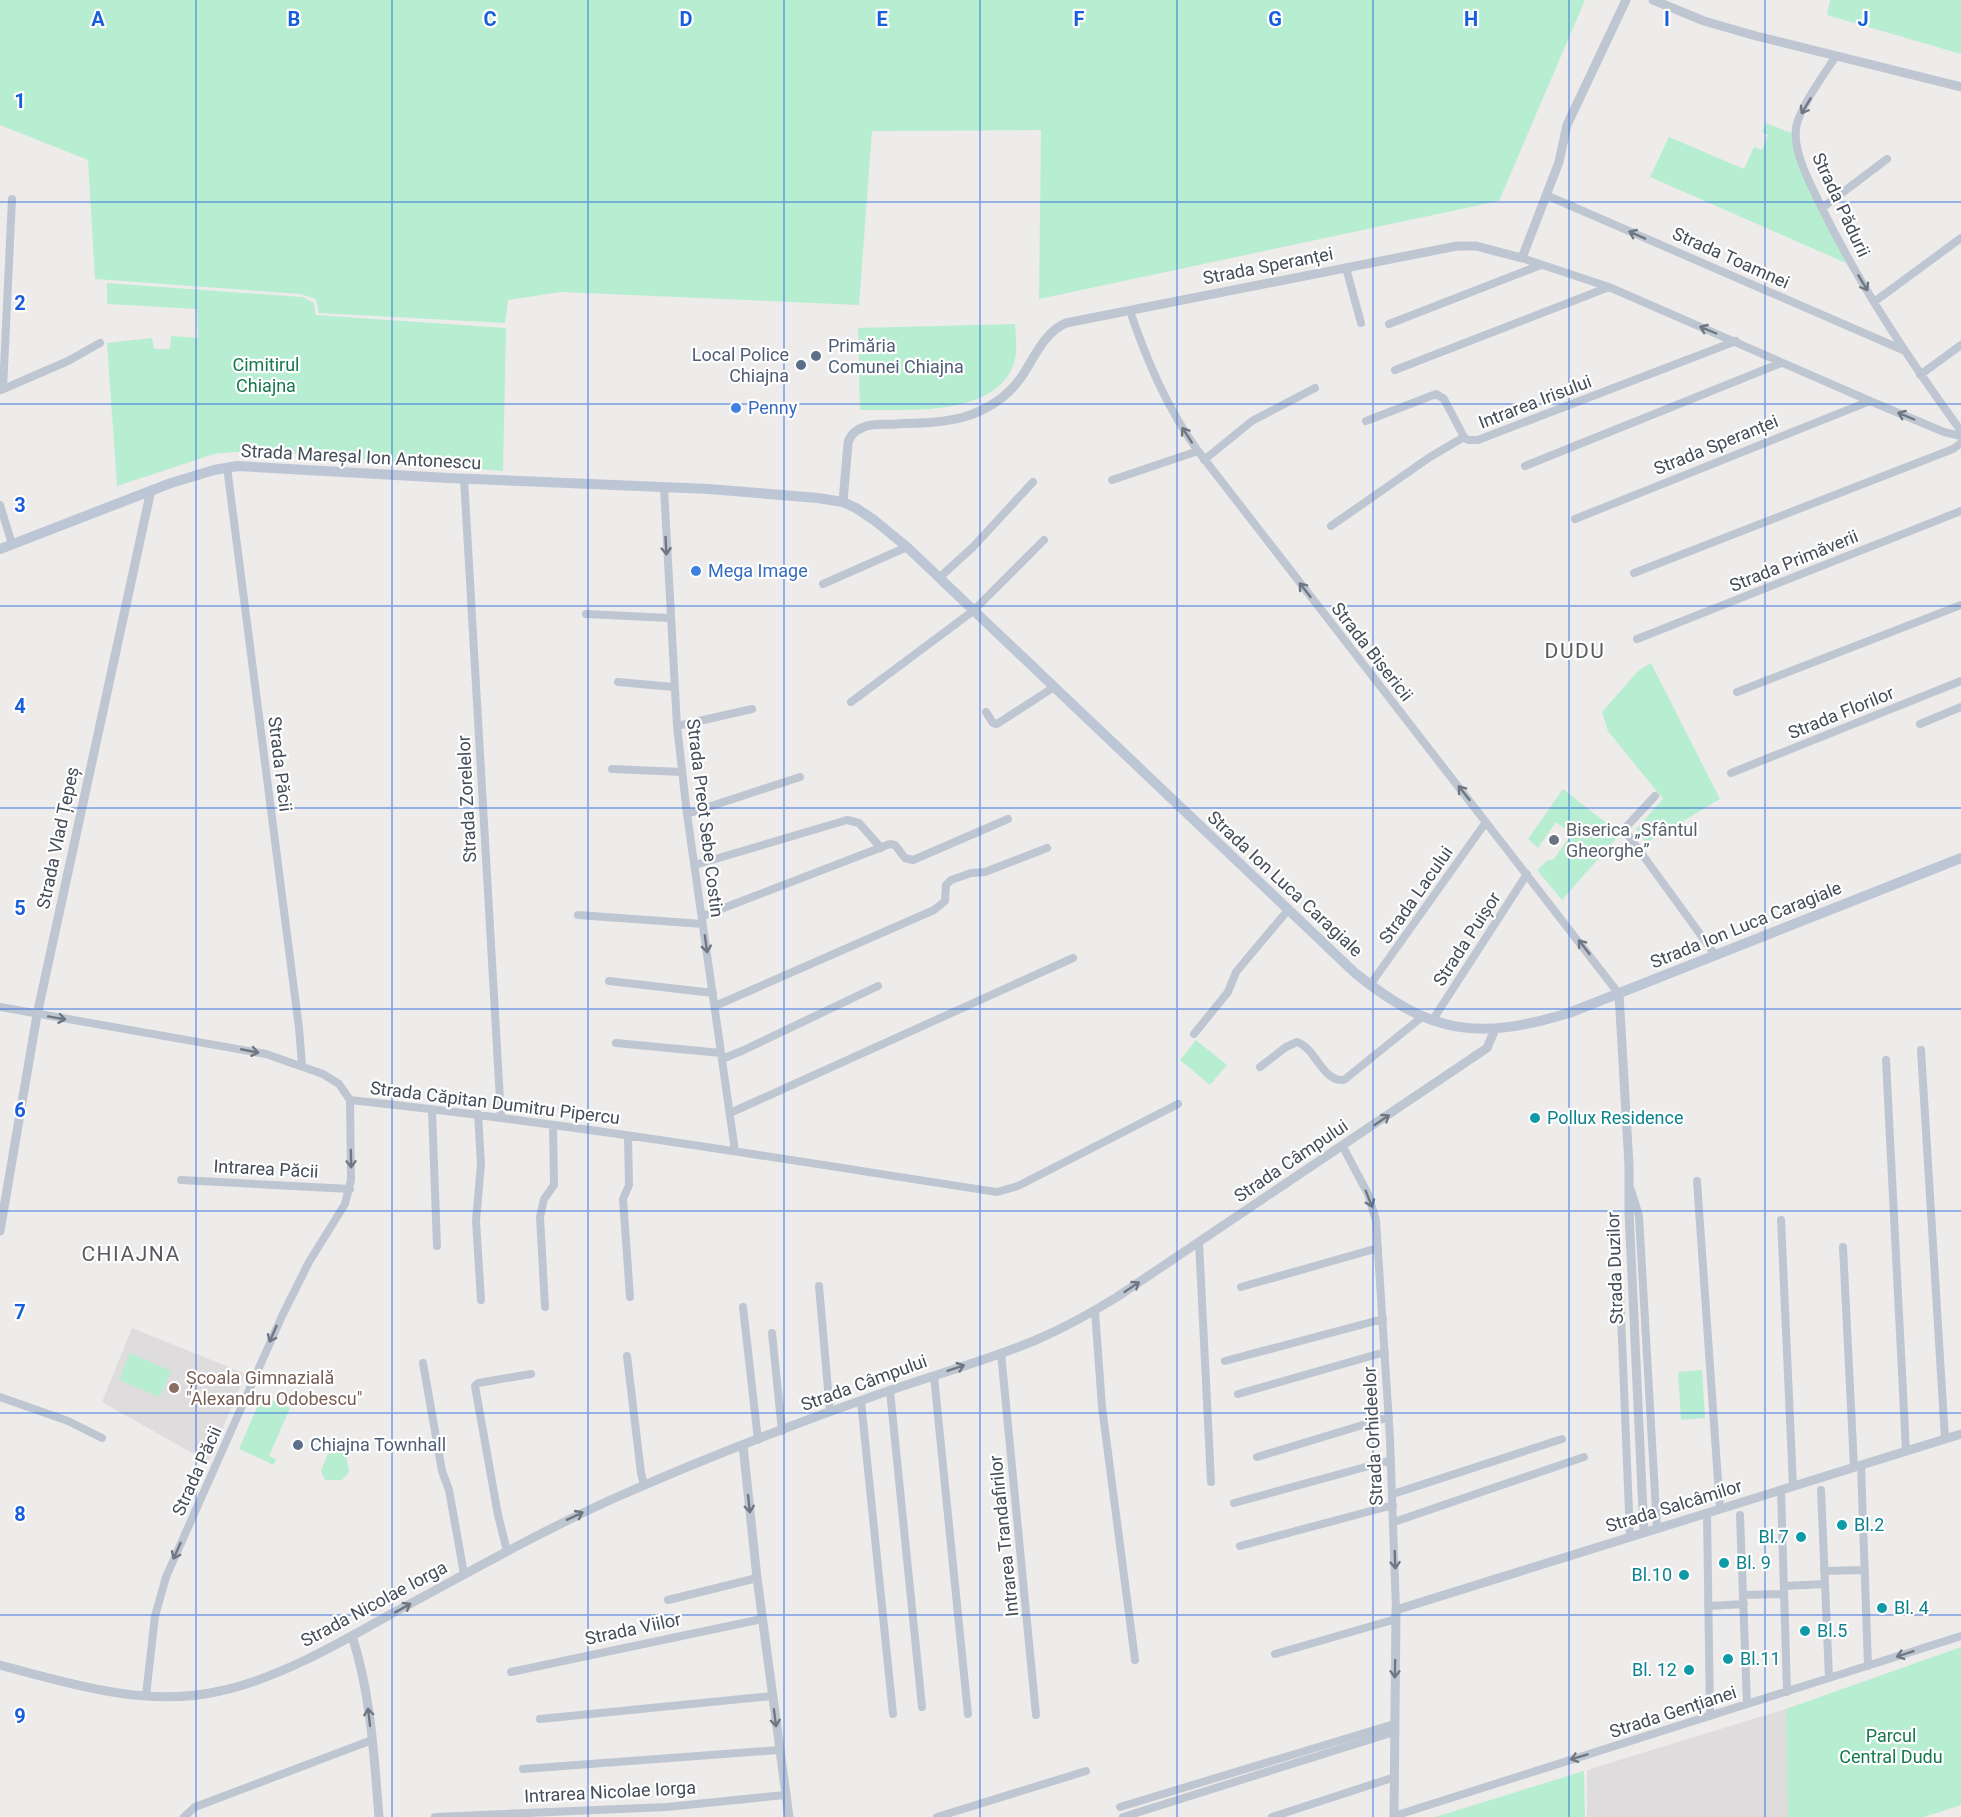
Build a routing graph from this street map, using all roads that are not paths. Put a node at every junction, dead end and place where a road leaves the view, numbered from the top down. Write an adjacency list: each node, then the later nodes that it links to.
1 (1626, 0): 6 (street)
2 (1653, 0): 3 (street)
3 (1836, 56): 4 (street); 8 (street, Strada Pădurii, one-way to 8)
4 (1961, 87)
5 (1887, 159): 8 (street)
6 (1546, 195): 10 (street); 21 (street, Strada Toamnei, one-way to 6)
7 (12, 199): 26 (street)
8 (1822, 208): 14 (street, Strada Pădurii, one-way to 14)
9 (1961, 238): 14 (street)
10 (1522, 258): 11 (street, Strada Speranței); 12 (street, Strada Speranței)
11 (1541, 265): 13 (street, Strada Speranței); 17 (street)
12 (1346, 268): 15 (street, Strada Speranței); 16 (street)
13 (1609, 287): 18 (street, Strada Speranței, one-way to 13); 23 (street)
14 (1874, 302): 21 (street, Strada Pădurii)
15 (1130, 311): 33 (street, Strada Bisericii, one-way to 15); 42 (street, Strada Speranței)
16 (1361, 323)
17 (1389, 324)
18 (1736, 341): 22 (street, Strada Speranței); 31 (street, Intrarea Irisului)
19 (100, 343): 26 (street)
20 (1961, 345): 24 (street)
21 (1903, 350): 24 (street, Strada Pădurii)
22 (1781, 363): 27 (street, Strada Speranței); 35 (street)
23 (1395, 370)
24 (1920, 375): 29 (street, Strada Pădurii)
25 (1315, 387): 34 (street)
26 (2, 390)
27 (1870, 401): 30 (street, Strada Speranței, one-way to 27); 45 (street, Strada Speranței)
28 (1366, 421): 31 (street, Intrarea Irisului)
29 (1961, 431)
30 (1961, 436)
31 (1464, 437): 46 (street)
32 (1961, 443): 51 (street)
33 (1198, 451): 34 (street, Strada Bisericii); 38 (street)
34 (1204, 460): 77 (street, Strada Bisericii, one-way to 34)
35 (1525, 466)
36 (227, 467): 37 (main road, Strada Mareșal Ion Antonescu); 41 (main road, Strada Mareșal Ion Antonescu); 103 (street, Strada Păcii)
37 (464, 478): 40 (main road, Strada Mareșal Ion Antonescu); 110 (street, Strada Zorelelor)
38 (1112, 480)
39 (1033, 482): 52 (street)
40 (664, 488): 42 (main road, Strada Ion Luca Caragiale); 57 (street, Strada Preot Sebe Costin, one-way to 57)
41 (151, 490): 48 (main road, Strada Mareșal Ion Antonescu); 95 (street, Strada Vlad Țepeș)
42 (843, 502): 49 (main road, Strada Ion Luca Caragiale)
43 (0, 505): 48 (street)
44 (1961, 511): 58 (street, Strada Primăverii)
45 (1575, 519)
46 (1330, 526)
47 (1044, 540): 55 (street)
48 (12, 544): 50 (main road, Strada Mareșal Ion Antonescu)
49 (907, 547): 52 (main road, Strada Ion Luca Caragiale); 53 (street)
50 (0, 549)
51 (1634, 573)
52 (939, 578): 55 (main road, Strada Ion Luca Caragiale)
53 (823, 584)
54 (1961, 605): 63 (street)
55 (973, 611): 62 (main road, Strada Ion Luca Caragiale); 64 (street)
56 (586, 614): 57 (street)
57 (670, 618): 61 (street, Strada Preot Sebe Costin)
58 (1637, 639)
59 (1961, 681): 72 (street, Strada Florilor)
60 (618, 682): 61 (street)
61 (674, 687): 69 (street, Strada Preot Sebe Costin)
62 (1054, 687): 67 (street); 83 (main road, Strada Ion Luca Caragiale)
63 (1737, 692)
64 (851, 702)
65 (1961, 707): 68 (street)
66 (752, 709): 69 (street)
67 (986, 712)
68 (1920, 724)
69 (676, 726): 71 (street, Strada Preot Sebe Costin)
70 (612, 769): 71 (street)
71 (682, 772): 75 (street, Strada Preot Sebe Costin)
72 (1731, 773)
73 (800, 777): 75 (street)
74 (1654, 796): 86 (street)
75 (687, 814): 81 (street, Strada Preot Sebe Costin)
76 (1008, 819): 78 (street)
77 (1486, 822): 82 (street, Strada Bisericii); 89 (street, Strada Lacului)
78 (881, 848): 81 (street); 85 (street)
79 (1047, 848): 93 (street)
80 (1961, 858): 86 (main road, Strada Ion Luca Caragiale)
81 (695, 865): 85 (street, Strada Preot Sebe Costin)
82 (1527, 874): 92 (street, Strada Bisericii, one-way to 82); 96 (street, Strada Puișor)
83 (1288, 910): 89 (main road, Strada Ion Luca Caragiale); 98 (street)
84 (578, 915): 85 (street)
85 (703, 920): 91 (street, Strada Preot Sebe Costin, one-way to 91)
86 (1716, 956): 92 (main road, Strada Ion Luca Caragiale)
87 (1073, 958): 108 (street)
88 (609, 981): 91 (street)
89 (1371, 985): 96 (main road, Strada Ion Luca Caragiale)
90 (878, 986): 101 (street)
91 (713, 993): 93 (street, Strada Preot Sebe Costin)
92 (1620, 998): 97 (main road, Strada Ion Luca Caragiale); 117 (street, Strada Duzilor)
93 (715, 1006): 101 (street, Strada Preot Sebe Costin)
94 (0, 1007): 95 (street, Strada Căpitan Dumitru Pipercu)
95 (37, 1015): 103 (street, Strada Căpitan Dumitru Pipercu, one-way to 103); 120 (street, Strada Vlad Țepeș)
96 (1427, 1019): 97 (main road, Strada Ion Luca Caragiale); 104 (street, Strada Puișor)
97 (1495, 1029): 113 (street, Strada Câmpului, one-way to 97)
98 (1194, 1034)
99 (616, 1043): 101 (street)
100 (1921, 1050): 152 (street)
101 (722, 1056): 108 (street, Strada Preot Sebe Costin)
102 (1886, 1060): 155 (street)
103 (302, 1065): 105 (street, Strada Căpitan Dumitru Pipercu)
104 (1260, 1067)
105 (350, 1100): 107 (street, Strada Căpitan Dumitru Pipercu); 118 (street, Strada Păcii, one-way to 118)
106 (1178, 1104): 114 (street, Strada Căpitan Dumitru Pipercu)
107 (432, 1110): 109 (street, Strada Căpitan Dumitru Pipercu); 122 (street)
108 (730, 1113): 114 (street, Strada Preot Sebe Costin)
109 (478, 1114): 110 (street, Strada Căpitan Dumitru Pipercu); 129 (street)
110 (501, 1117): 111 (street, Strada Căpitan Dumitru Pipercu)
111 (553, 1125): 112 (street, Strada Căpitan Dumitru Pipercu); 130 (street)
112 (628, 1136): 114 (street, Strada Căpitan Dumitru Pipercu); 128 (street)
113 (1343, 1147): 121 (street, Strada Câmpului); 124 (street, Strada Orhideelor, one-way to 124)
114 (735, 1151)
115 (181, 1180): 118 (street, Intrarea Păcii)
116 (1697, 1181): 168 (street)
117 (1629, 1186): 172 (street); 173 (street, Strada Duzilor)
118 (350, 1189): 197 (street, Strada Păcii, one-way to 197)
119 (1781, 1220): 162 (street)
120 (0, 1231)
121 (1199, 1242): 132 (street, Strada Câmpului, one-way to 121); 160 (street)
122 (437, 1246)
123 (1843, 1247): 159 (street)
124 (1378, 1248): 126 (street); 133 (street, Strada Orhideelor)
125 (819, 1286): 146 (street)
126 (1241, 1287)
127 (1620, 1290): 174 (street)
128 (630, 1297)
129 (481, 1300)
130 (545, 1307)
131 (743, 1307): 153 (street)
132 (1095, 1311): 136 (street, Strada Câmpului); 191 (street)
133 (1383, 1319): 135 (street, Strada Orhideelor); 138 (street)
134 (772, 1333): 148 (street)
135 (1385, 1352): 143 (street); 147 (street, Strada Orhideelor)
136 (1001, 1353): 141 (street, Strada Câmpului, one-way to 136); 203 (street, Intrarea Trandafirilor)
137 (627, 1356): 161 (street)
138 (1225, 1361)
139 (423, 1363): 179 (street)
140 (531, 1374): 176 (street)
141 (934, 1376): 142 (street, Strada Câmpului); 202 (street)
142 (890, 1391): 145 (street, Strada Câmpului); 200 (street)
143 (1238, 1394)
144 (0, 1397): 150 (street)
145 (861, 1401): 146 (street, Strada Câmpului); 201 (street)
146 (830, 1412): 148 (street, Strada Câmpului)
147 (1389, 1417): 156 (street); 158 (street, Strada Orhideelor)
148 (782, 1431): 153 (street, Strada Câmpului)
149 (1961, 1434): 152 (street, Strada Salcâmilor)
150 (102, 1438)
151 (1562, 1439): 165 (street)
152 (1945, 1439): 155 (street, Strada Salcâmilor)
153 (758, 1440): 154 (street, Strada Câmpului)
154 (743, 1445): 161 (street, Strada Nicolae Iorga); 180 (street, one-way to 180)
155 (1906, 1451): 159 (street, Strada Salcâmilor)
156 (1257, 1457)
157 (1584, 1457): 171 (street)
158 (1391, 1460): 165 (street, Strada Orhideelor); 166 (street)
159 (1858, 1466): 162 (street, Strada Salcâmilor); 177 (street)
160 (1210, 1482)
161 (644, 1485): 176 (street, Strada Nicolae Iorga, one-way to 161)
162 (1793, 1486): 163 (street, Strada Salcâmilor)
163 (1781, 1490): 168 (street, Strada Salcâmilor); 182 (street)
164 (1821, 1490): 178 (street)
165 (1393, 1494): 167 (street, Strada Orhideelor)
166 (1234, 1503)
167 (1393, 1505): 171 (street, Strada Orhideelor); 175 (street)
168 (1720, 1509): 169 (street, Strada Salcâmilor)
169 (1707, 1513): 172 (street, Strada Salcâmilor); 185 (street)
170 (1740, 1515): 184 (street)
171 (1394, 1522): 186 (street, Strada Orhideelor, one-way to 186)
172 (1657, 1529): 173 (street, Strada Salcâmilor)
173 (1644, 1533): 174 (street, Strada Salcâmilor)
174 (1630, 1537): 186 (street, Strada Salcâmilor)
175 (1240, 1546)
176 (507, 1551): 179 (street, Strada Nicolae Iorga)
177 (1864, 1570): 178 (street); 193 (street)
178 (1824, 1571): 181 (street)
179 (464, 1574): 188 (street, Strada Nicolae Iorga, one-way to 179)
180 (757, 1578): 183 (street); 187 (street)
181 (1825, 1584): 182 (street); 195 (street)
182 (1784, 1590): 184 (street); 196 (street)
183 (668, 1600)
184 (1744, 1600): 185 (street); 199 (street)
185 (1708, 1606): 204 (street)
186 (1396, 1615): 190 (street); 206 (street, Strada Orhideelor, one-way to 206)
187 (762, 1619): 194 (street, Strada Viilor); 198 (street)
188 (352, 1636): 197 (street, Strada Nicolae Iorga); 207 (street, one-way to 188)
189 (1961, 1636): 193 (street, Strada Gențianei, one-way to 193)
190 (1275, 1653)
191 (1135, 1660)
192 (0, 1665): 197 (street, Strada Nicolae Iorga)
193 (1868, 1666): 195 (street, Strada Gențianei)
194 (511, 1672)
195 (1829, 1678): 196 (street, Strada Gențianei)
196 (1787, 1692): 199 (street, Strada Gențianei)
197 (146, 1695)
198 (772, 1696): 205 (street); 208 (street, one-way to 208)
199 (1747, 1704): 204 (street, Strada Gențianei)
200 (922, 1707)
201 (893, 1714)
202 (968, 1714)
203 (1036, 1715)
204 (1710, 1716): 214 (street, Strada Gențianei, one-way to 214)
205 (540, 1719)
206 (1394, 1728): 211 (street, Strada Orhideelor); 213 (street); 220 (street)
207 (372, 1740): 215 (street); 216 (street)
208 (779, 1750): 209 (street); 212 (street)
209 (523, 1769)
210 (1086, 1771): 219 (street)
211 (1395, 1777): 214 (street, Strada Orhideelor); 221 (street)
212 (785, 1795): 217 (street, Intrarea Nicolae Iorga); 218 (street)
213 (1120, 1807)
214 (1394, 1816)
215 (184, 1817)
216 (379, 1817)
217 (435, 1817)
218 (789, 1817)
219 (937, 1817)
220 (1123, 1817)
221 (1272, 1817)

